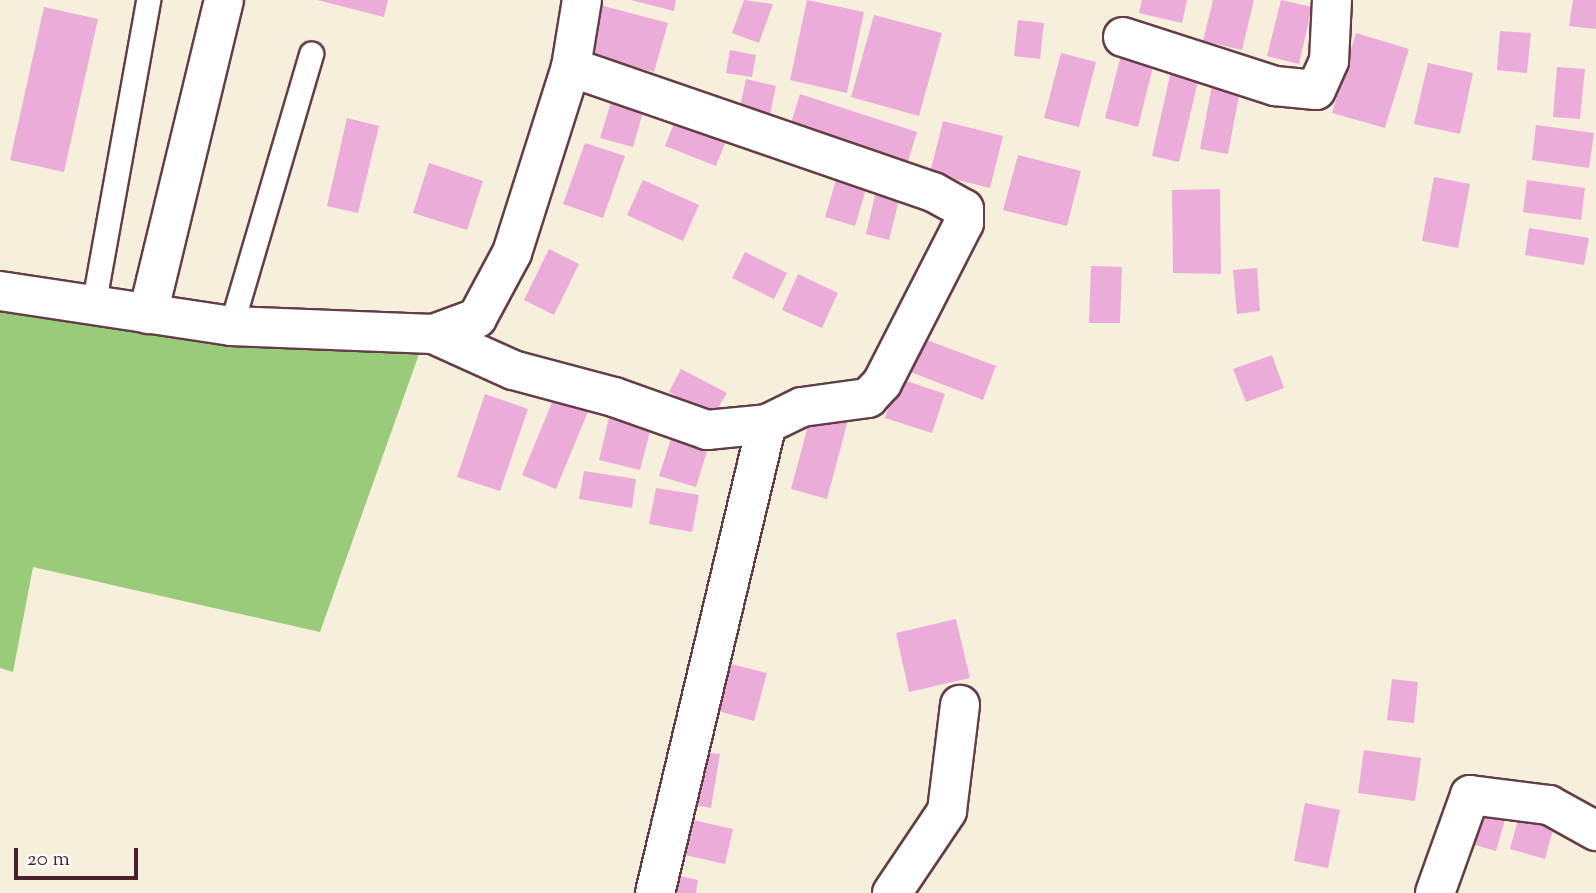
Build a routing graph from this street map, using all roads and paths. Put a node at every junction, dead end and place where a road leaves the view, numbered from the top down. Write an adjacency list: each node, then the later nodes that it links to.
1 (148, 0): 9 (lane)
2 (224, 0): 10 (street)
3 (582, 0): 7 (street)
4 (1332, 0): 5 (street)
5 (1123, 37)
6 (311, 54): 11 (lane)
7 (571, 67): 12 (street); 13 (street)
8 (0, 291): 9 (street)
9 (93, 307): 10 (street)
10 (148, 314): 11 (street)
11 (231, 326): 12 (street)
12 (433, 334): 13 (street)
13 (767, 424): 16 (street)
14 (960, 705): 17 (street)
15 (1596, 831): 18 (street)
16 (655, 893)
17 (892, 893)
18 (1435, 893)

